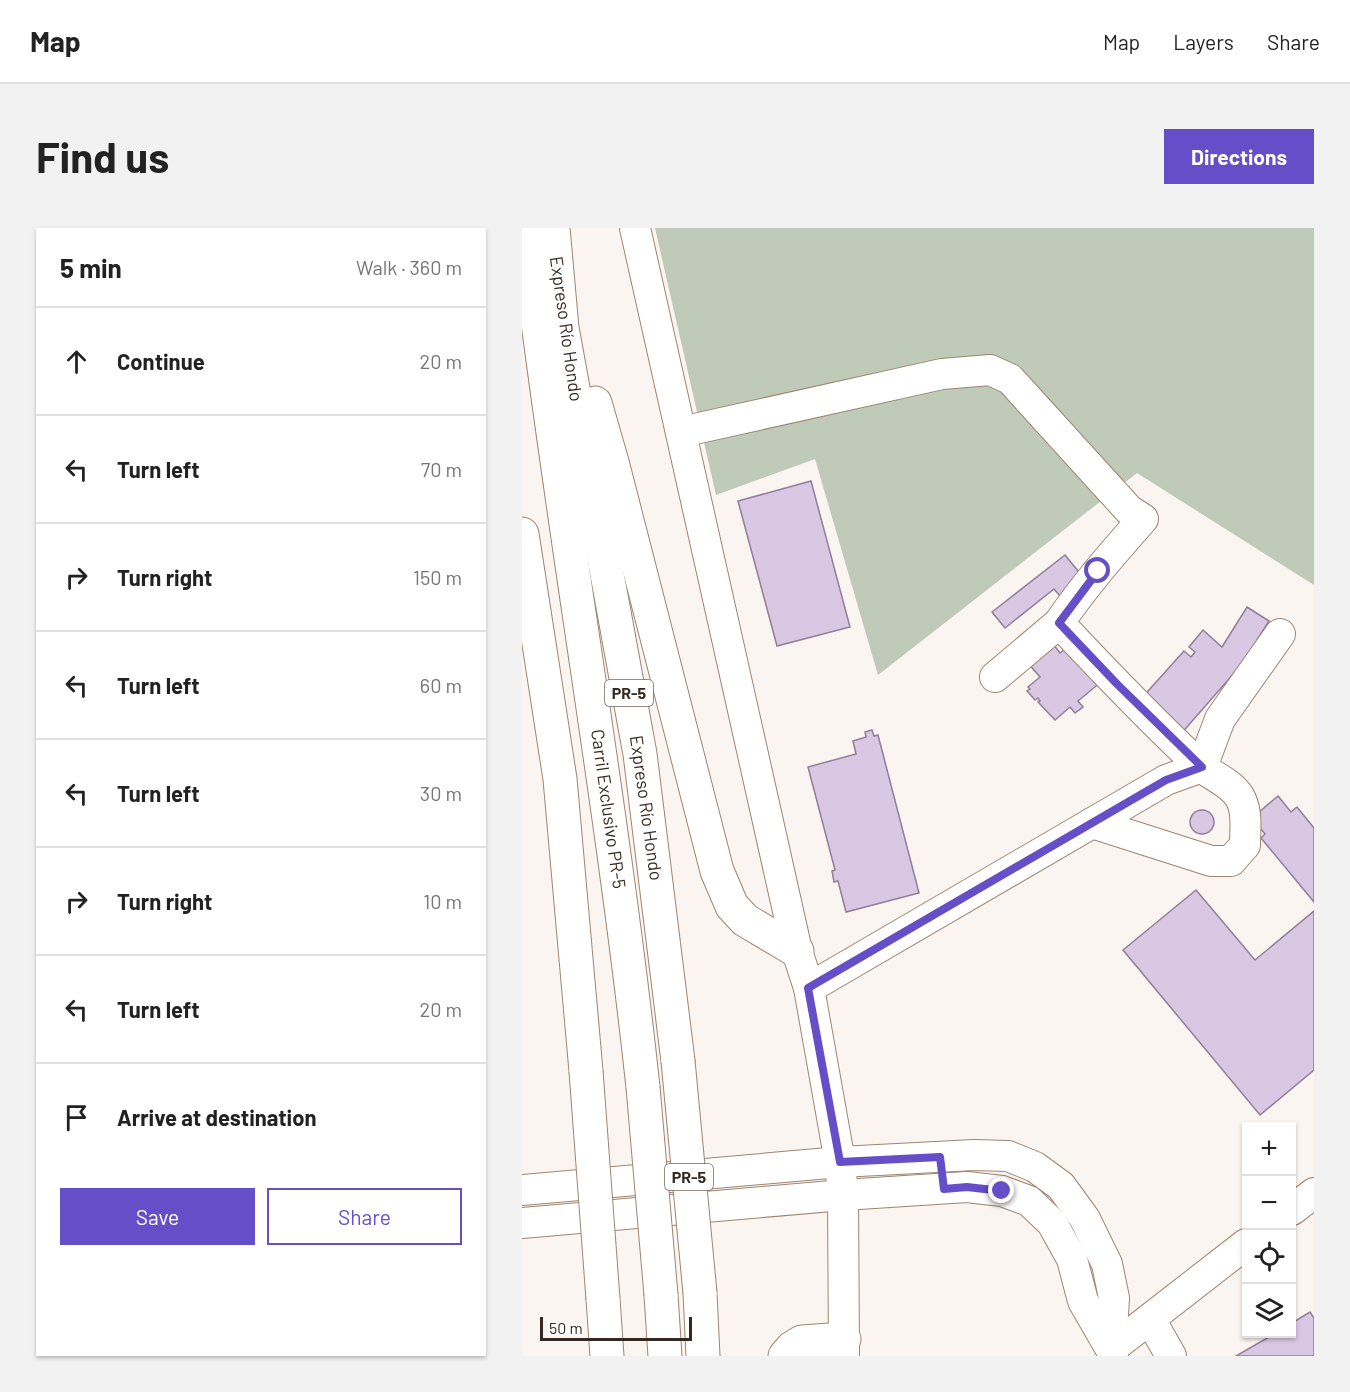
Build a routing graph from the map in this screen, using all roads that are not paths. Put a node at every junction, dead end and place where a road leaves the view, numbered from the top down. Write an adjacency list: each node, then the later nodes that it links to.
1 (526, 228): 29 (highway, Carril Exclusivo PR-5, bridge)
2 (553, 228): 4 (highway, Expreso Río Hondo / PR-5)
3 (635, 228): 5 (street)
4 (562, 328): 12 (highway); 30 (highway, Expreso Río Hondo / PR-5, bridge)
5 (681, 432): 7 (street); 12 (street)
6 (522, 534): 28 (highway, bridge)
7 (1059, 623): 9 (street); 10 (street)
8 (1280, 634): 10 (street)
9 (995, 677)
10 (1202, 767): 11 (street); 11 (street)
11 (1092, 823): 13 (street)
12 (797, 951): 13 (street)
13 (808, 988): 16 (street)
14 (1008, 1156): 15 (street); 19 (street); 27 (street)
15 (940, 1157): 16 (street); 17 (street)
16 (840, 1162): 18 (street); 21 (street)
17 (944, 1189): 19 (street); 21 (street)
18 (522, 1190)
19 (1002, 1191): 27 (street)
20 (1314, 1193): 22 (street)
21 (843, 1195): 23 (street); 26 (street)
22 (1296, 1207)
23 (522, 1223)
24 (1242, 1247): 25 (street)
25 (1150, 1319): 27 (street); 32 (street)
26 (844, 1348): 31 (highway)
27 (1112, 1352)
28 (607, 1356)
29 (665, 1356)
30 (703, 1356)
31 (785, 1356)
32 (1171, 1356)

